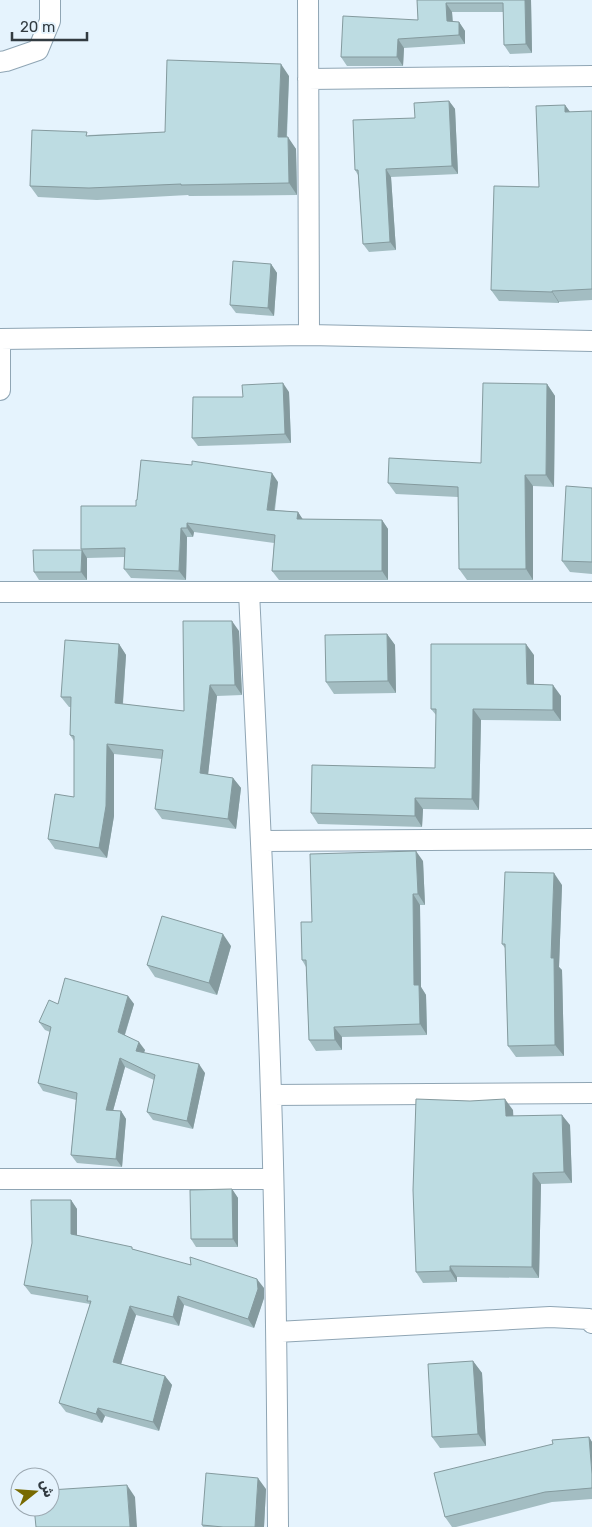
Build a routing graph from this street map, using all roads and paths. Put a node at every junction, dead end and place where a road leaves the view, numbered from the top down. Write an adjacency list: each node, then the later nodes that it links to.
1 (50, 0): 3 (street)
2 (308, 0): 5 (street)
3 (0, 62)
4 (592, 76): 5 (street)
5 (308, 79): 6 (street)
6 (309, 335): 7 (street); 8 (street)
7 (0, 339): 9 (street)
8 (592, 341)
9 (0, 390)
10 (0, 592): 11 (street)
11 (249, 592): 12 (street); 14 (street)
12 (592, 592)
13 (592, 839): 14 (street)
14 (262, 841): 16 (street)
15 (592, 1093): 16 (street)
16 (271, 1095): 18 (street)
17 (0, 1179): 18 (street)
18 (273, 1179): 20 (street)
19 (592, 1323): 20 (street)
20 (277, 1332): 21 (street)
21 (278, 1527)

